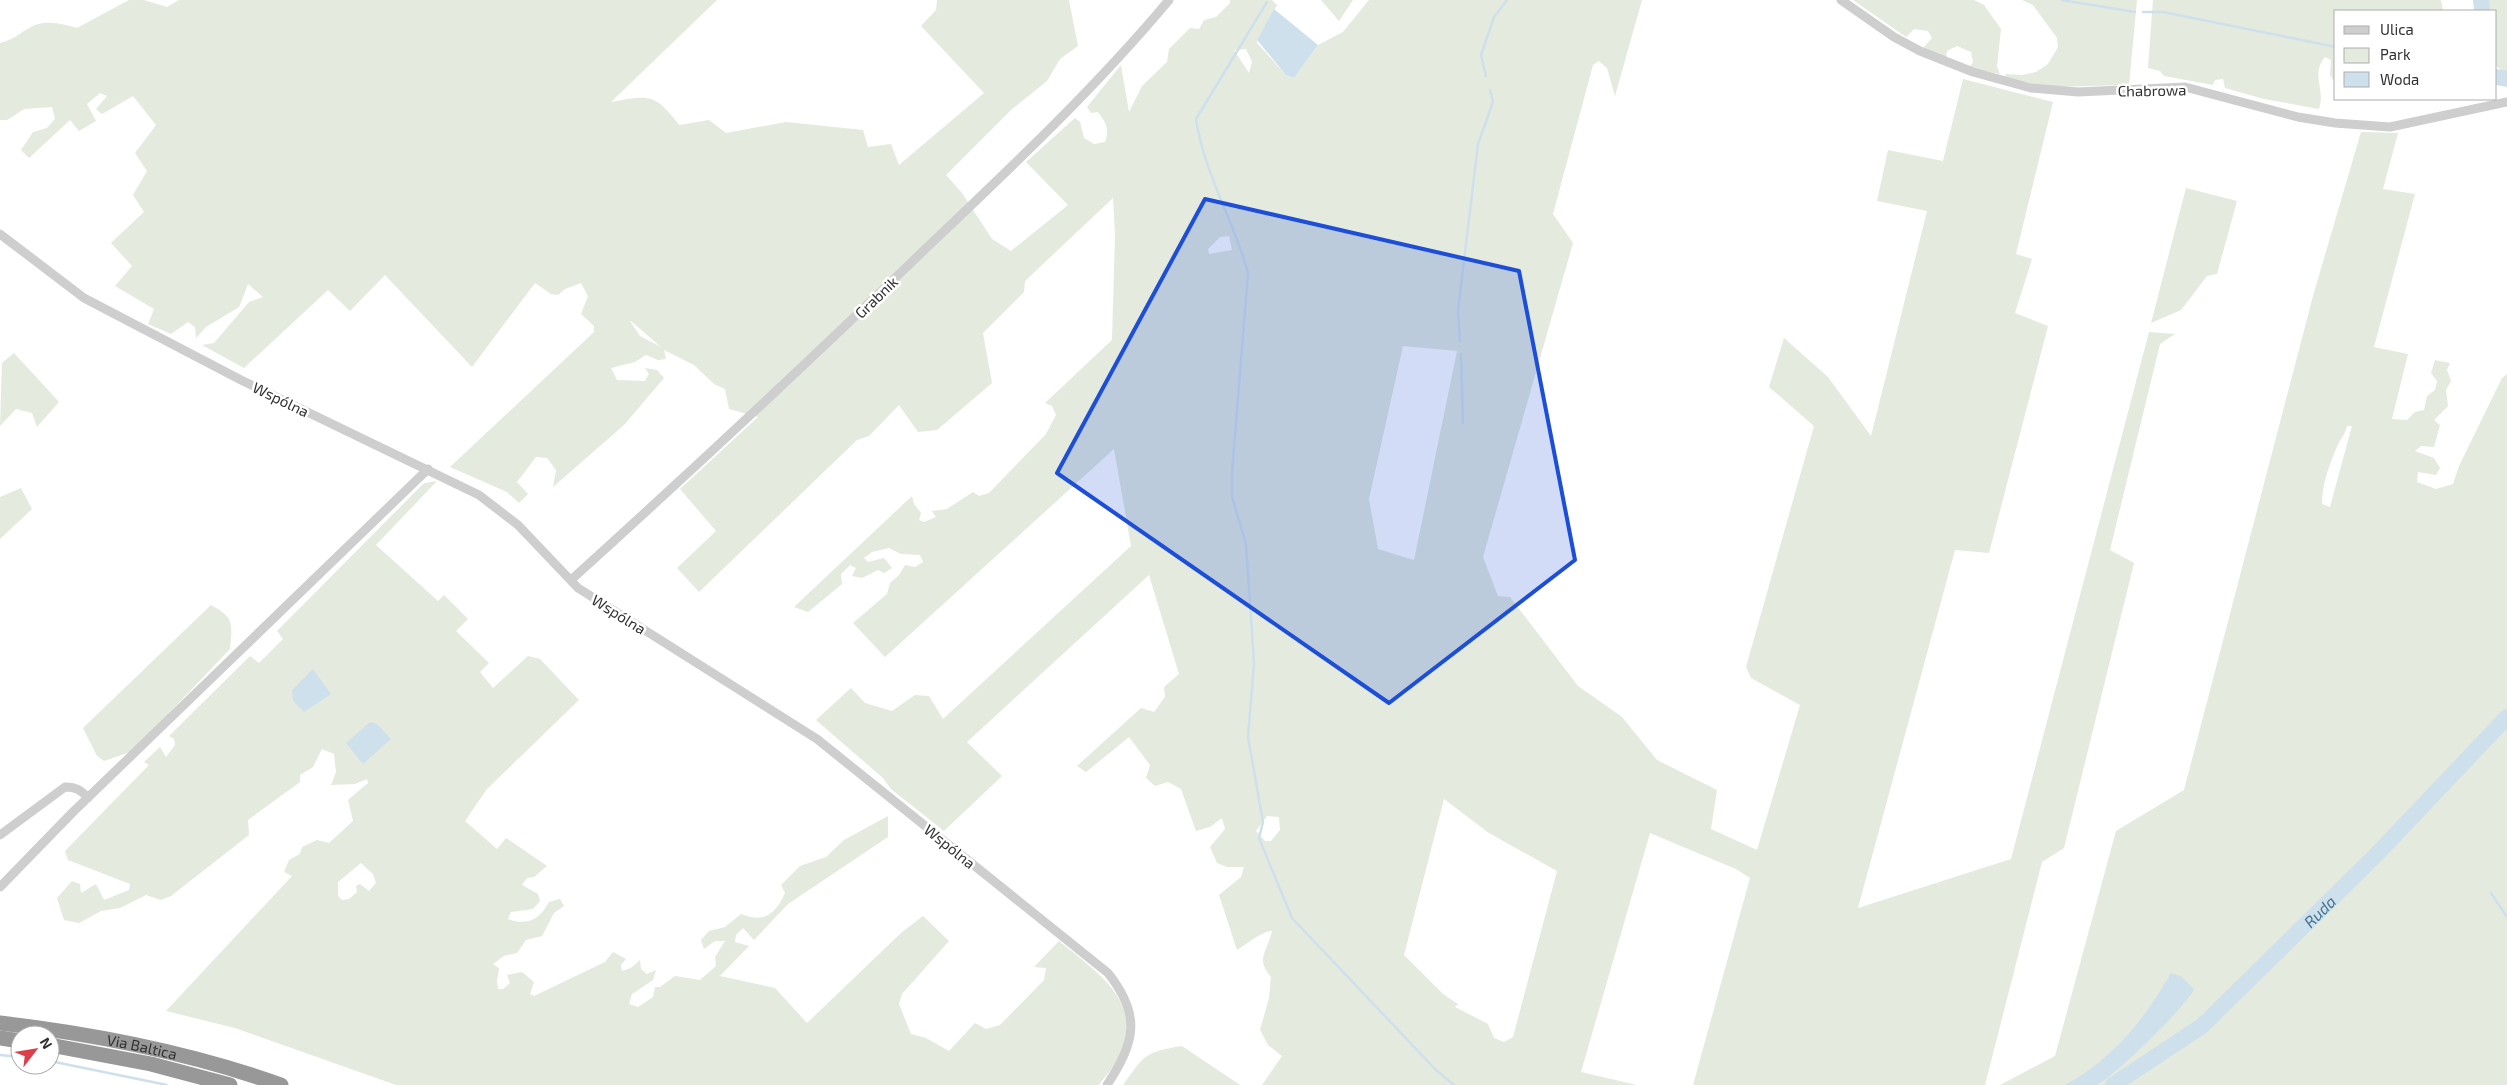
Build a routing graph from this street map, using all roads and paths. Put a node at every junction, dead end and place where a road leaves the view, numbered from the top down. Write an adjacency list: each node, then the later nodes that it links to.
1 (1169, 0): 6 (street, Grabnik)
2 (1841, 0): 3 (street, Chabrowa)
3 (2507, 102)
4 (0, 234): 5 (street, Wspólna)
5 (428, 469): 6 (street, Wspólna); 7 (street)
6 (571, 580): 14 (street, Wspólna)
7 (88, 798): 8 (street); 9 (street)
8 (0, 835)
9 (0, 887)
10 (0, 1023): 13 (highway, Via Baltica)
11 (60, 1047): 12 (highway, Via Baltica)
12 (230, 1085)
13 (281, 1085)
14 (1107, 1085)

